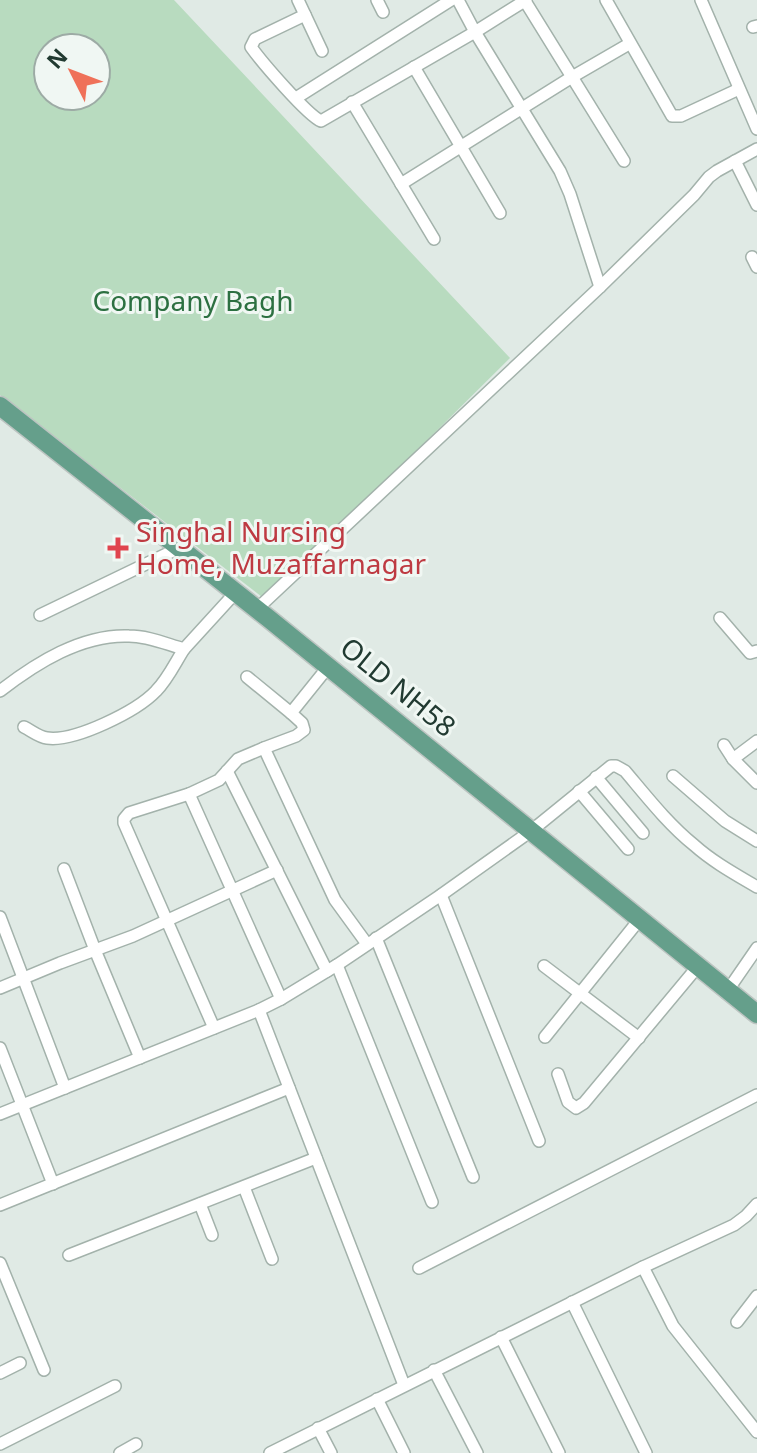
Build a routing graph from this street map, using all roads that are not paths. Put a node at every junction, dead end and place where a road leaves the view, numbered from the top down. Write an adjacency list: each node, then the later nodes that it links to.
1 (298, 0): 9 (street)
2 (377, 0): 8 (street)
3 (451, 0): 16 (street)
4 (458, 0): 10 (street)
5 (526, 0): 10 (street); 14 (street)
6 (606, 0): 11 (street)
7 (701, 0): 15 (street)
8 (383, 12)
9 (305, 15): 12 (street); 16 (street)
10 (475, 32): 13 (street); 18 (street)
11 (629, 44): 14 (street); 15 (street)
12 (322, 51)
13 (414, 67): 17 (street); 20 (street)
14 (572, 77): 18 (street); 22 (street)
15 (739, 89): 19 (street)
16 (296, 98): 17 (street)
17 (352, 102): 24 (street)
18 (522, 109): 20 (street); 28 (street)
19 (757, 129)
20 (461, 147): 24 (street); 26 (street)
21 (757, 149): 23 (street)
22 (624, 161)
23 (735, 161): 25 (street); 28 (street)
24 (401, 184): 27 (street)
25 (757, 205)
26 (500, 213)
27 (434, 239)
28 (600, 287): 33 (street)
29 (0, 406): 31 (main road, OLD NH58)
30 (0, 416): 31 (main road, OLD NH58)
31 (176, 550): 32 (main road, OLD NH58); 34 (street)
32 (234, 595): 33 (main road, OLD NH58); 36 (street); 38 (main road, OLD NH58)
33 (257, 609): 38 (main road, OLD NH58)
34 (40, 615)
35 (720, 618): 37 (street)
36 (184, 649): 40 (street); 42 (street)
37 (757, 651)
38 (319, 666): 41 (street); 53 (main road, OLD NH58)
39 (247, 677): 41 (street)
40 (0, 691)
41 (291, 713): 45 (street)
42 (24, 727)
43 (757, 741): 46 (street)
44 (724, 745): 46 (street)
45 (264, 748): 47 (street); 65 (street)
46 (733, 759): 50 (street)
47 (227, 771): 52 (street); 58 (street)
48 (673, 776): 55 (street)
49 (596, 777): 51 (street); 54 (street); 59 (street)
50 (757, 783)
51 (579, 791): 53 (street); 56 (street)
52 (189, 794): 60 (street); 63 (street)
53 (528, 833): 61 (street); 64 (main road, OLD NH58); 74 (main road, OLD NH58)
54 (643, 833)
55 (757, 841)
56 (628, 849)
57 (64, 869): 67 (street)
58 (277, 870): 60 (street); 69 (street)
59 (757, 887)
60 (232, 890): 63 (street); 75 (street)
61 (441, 895): 65 (street); 90 (street)
62 (0, 917): 71 (street)
63 (167, 921): 67 (street); 79 (street)
64 (635, 925): 70 (main road, OLD NH58); 73 (street)
65 (371, 941): 69 (street); 92 (street)
66 (757, 948): 74 (street)
67 (95, 950): 71 (street); 83 (street)
68 (544, 966): 73 (street)
69 (332, 968): 75 (street); 95 (street)
70 (694, 971): 74 (main road, OLD NH58); 81 (street)
71 (24, 979): 72 (street); 85 (street)
72 (0, 988)
73 (580, 994): 80 (street); 81 (street)
74 (725, 994): 77 (main road, OLD NH58); 78 (main road, OLD NH58)
75 (281, 999): 76 (street)
76 (259, 1010): 79 (street); 86 (street)
77 (757, 1014)
78 (757, 1024)
79 (214, 1028): 83 (street)
80 (545, 1037)
81 (639, 1038): 84 (street)
82 (0, 1048): 88 (street)
83 (140, 1058): 85 (street)
84 (558, 1074)
85 (65, 1088): 88 (street)
86 (289, 1088): 91 (street); 93 (street)
87 (757, 1095): 104 (street)
88 (21, 1106): 89 (street); 93 (street)
89 (0, 1114)
90 (539, 1141)
91 (316, 1158): 94 (street); 113 (street)
92 (473, 1177)
93 (53, 1184): 98 (street)
94 (244, 1187): 96 (street); 101 (street)
95 (432, 1202)
96 (200, 1204): 99 (street); 100 (street)
97 (757, 1204): 103 (street)
98 (0, 1205)
99 (212, 1235)
100 (69, 1255)
101 (272, 1259)
102 (0, 1263): 110 (street)
103 (643, 1267): 106 (street); 117 (street)
104 (419, 1268)
105 (757, 1296): 107 (street)
106 (572, 1302): 108 (street); 126 (street)
107 (737, 1322)
108 (501, 1337): 111 (street); 125 (street)
109 (20, 1363): 112 (street)
110 (44, 1370)
111 (434, 1370): 113 (street); 124 (street)
112 (0, 1373)
113 (404, 1385): 115 (street)
114 (115, 1386): 118 (street)
115 (377, 1399): 116 (street); 123 (street)
116 (318, 1428): 121 (street); 122 (street)
117 (757, 1432)
118 (0, 1444)
119 (136, 1444): 120 (street)
120 (120, 1453)
121 (270, 1453)
122 (331, 1453)
123 (404, 1453)
124 (477, 1453)
125 (559, 1453)
126 (646, 1453)

